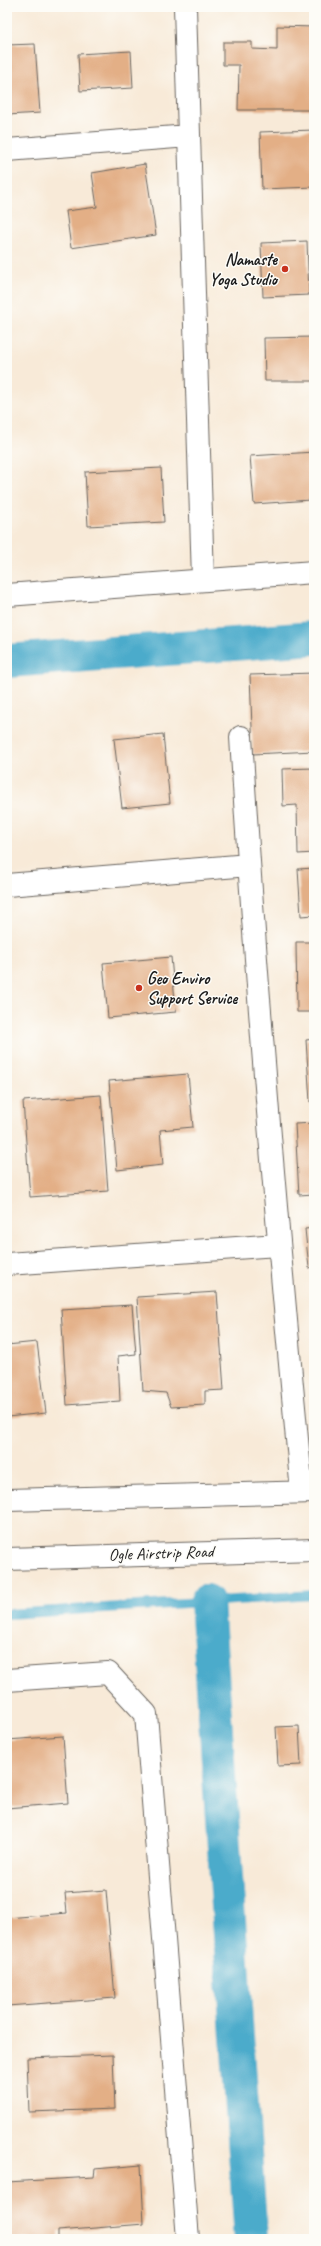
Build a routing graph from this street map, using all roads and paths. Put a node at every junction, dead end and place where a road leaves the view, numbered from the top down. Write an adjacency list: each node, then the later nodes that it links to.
1 (185, 7): 2 (street)
2 (189, 136): 3 (street); 5 (street)
3 (7, 150)
4 (314, 572): 5 (street)
5 (203, 579): 6 (street)
6 (7, 595)
7 (242, 737): 8 (street)
8 (249, 865): 9 (street); 10 (street)
9 (7, 885)
10 (278, 1245): 11 (street); 12 (street)
11 (7, 1264)
12 (308, 1492): 13 (street)
13 (7, 1500)
14 (314, 1550): 15 (street, Ogle Airstrip Road)
15 (7, 1559)
16 (7, 1680): 17 (street)
17 (188, 2239)

